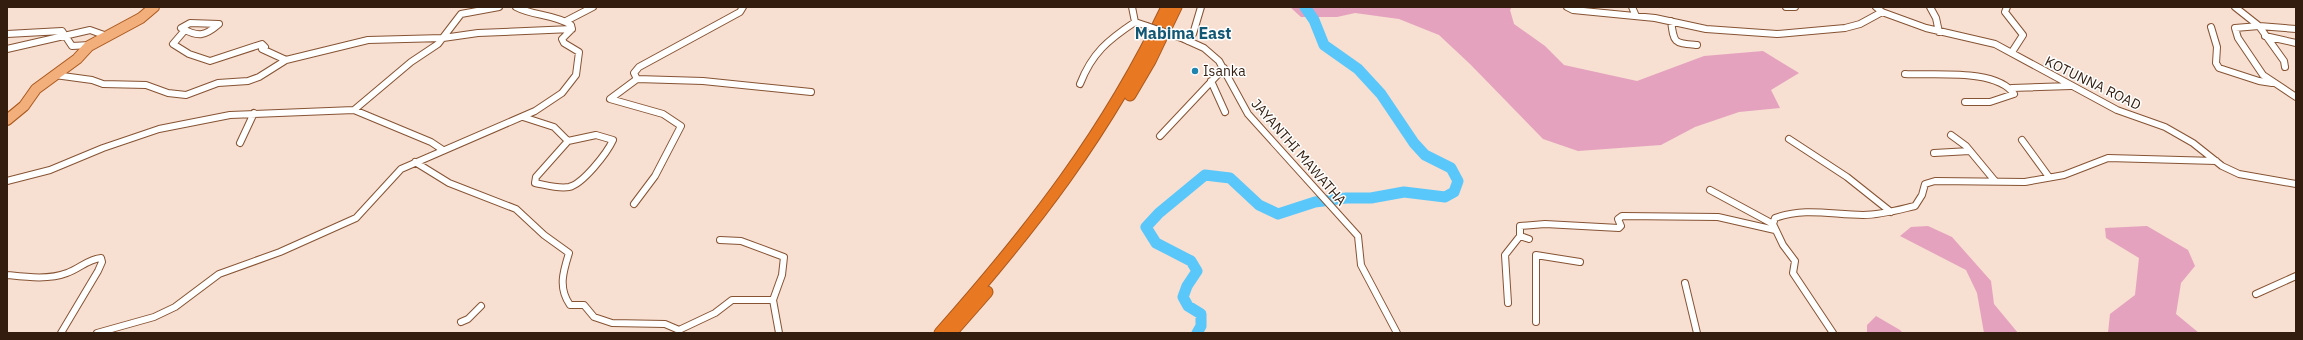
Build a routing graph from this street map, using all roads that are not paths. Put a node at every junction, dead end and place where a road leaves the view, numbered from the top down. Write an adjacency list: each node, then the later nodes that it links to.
1 (154, 7): 31 (main road)
2 (499, 7): 33 (street)
3 (516, 7): 20 (street)
4 (593, 7): 20 (street)
5 (743, 7): 45 (street)
6 (1132, 7): 22 (street)
7 (1167, 7): 59 (highway)
8 (1176, 7): 59 (highway)
9 (1201, 7): 34 (street)
10 (1567, 7): 19 (street)
11 (1632, 7): 19 (street)
12 (1786, 7): 13 (street)
13 (1795, 7)
14 (1876, 7): 18 (street, KOTUNNA ROAD)
15 (1930, 7): 28 (street)
16 (2007, 7): 39 (street)
17 (2235, 7): 23 (street)
18 (1882, 12): 21 (street); 28 (street, KOTUNNA ROAD)
19 (1636, 16): 21 (street)
20 (566, 21): 25 (street)
21 (1671, 21): 37 (street)
22 (1135, 22): 34 (street, JAYANTHI MAWATHA, bridge); 48 (street)
23 (2258, 26): 26 (street); 32 (street); 47 (street)
24 (2211, 27): 47 (street)
25 (572, 29): 33 (street); 57 (street)
26 (2296, 29)
27 (185, 30): 27 (street); 40 (street)
28 (1939, 32): 39 (street, KOTUNNA ROAD)
29 (7, 34): 30 (street)
30 (66, 36): 31 (street); 36 (street); 38 (street)
31 (107, 36): 36 (main road)
32 (2265, 36): 35 (street); 41 (street)
33 (443, 38): 40 (street); 54 (street)
34 (1186, 40): 42 (street, JAYANTHI MAWATHA)
35 (2296, 43)
36 (90, 45): 44 (main road)
37 (1697, 45)
38 (7, 49)
39 (2012, 52): 49 (street, KOTUNNA ROAD)
40 (286, 60): 44 (street)
41 (2285, 67)
42 (1224, 68): 46 (street); 97 (street, JAYANTHI MAWATHA)
43 (1905, 74): 50 (street)
44 (55, 75): 58 (main road)
45 (637, 79): 51 (street); 76 (street)
46 (1211, 81): 55 (street); 61 (street)
47 (2274, 83): 52 (street)
48 (1080, 84)
49 (2071, 86): 50 (street); 69 (street, KOTUNNA ROAD)
50 (2012, 88): 53 (street)
51 (811, 92)
52 (2296, 97)
53 (1965, 102)
54 (354, 110): 56 (street); 66 (street)
55 (1225, 112)
56 (254, 113): 65 (street); 72 (street)
57 (523, 117): 64 (street); 66 (street)
58 (7, 120)
59 (1103, 132): 95 (highway); 96 (highway)
60 (1951, 135): 67 (street)
61 (1160, 136)
62 (1789, 139): 77 (street)
63 (2022, 140): 71 (street)
64 (568, 141): 64 (street)
65 (240, 144)
66 (443, 150): 70 (street)
67 (1970, 151): 68 (street); 73 (street)
68 (1934, 153)
69 (2216, 161): 71 (street); 74 (street, KOTUNNA ROAD)
70 (415, 162): 87 (street); 93 (street)
71 (2049, 177): 73 (street)
72 (7, 181)
73 (1995, 181): 77 (street)
74 (2296, 184)
75 (1710, 190): 78 (street)
76 (634, 204)
77 (1891, 212): 78 (street)
78 (1774, 227): 79 (street); 99 (street)
79 (1520, 236): 80 (street); 88 (street)
80 (1529, 239)
81 (720, 240): 87 (street)
82 (1580, 262): 91 (street)
83 (7, 275): 92 (street)
84 (2296, 276): 86 (street)
85 (1685, 283): 98 (street)
86 (2256, 294)
87 (773, 300): 94 (street)
88 (1508, 303)
89 (481, 306): 90 (street)
90 (460, 322)
91 (1536, 322)
92 (61, 333)
93 (97, 333)
94 (779, 333)
95 (940, 333)
96 (951, 333)
97 (1397, 333)
98 (1697, 333)
99 (1833, 333)

